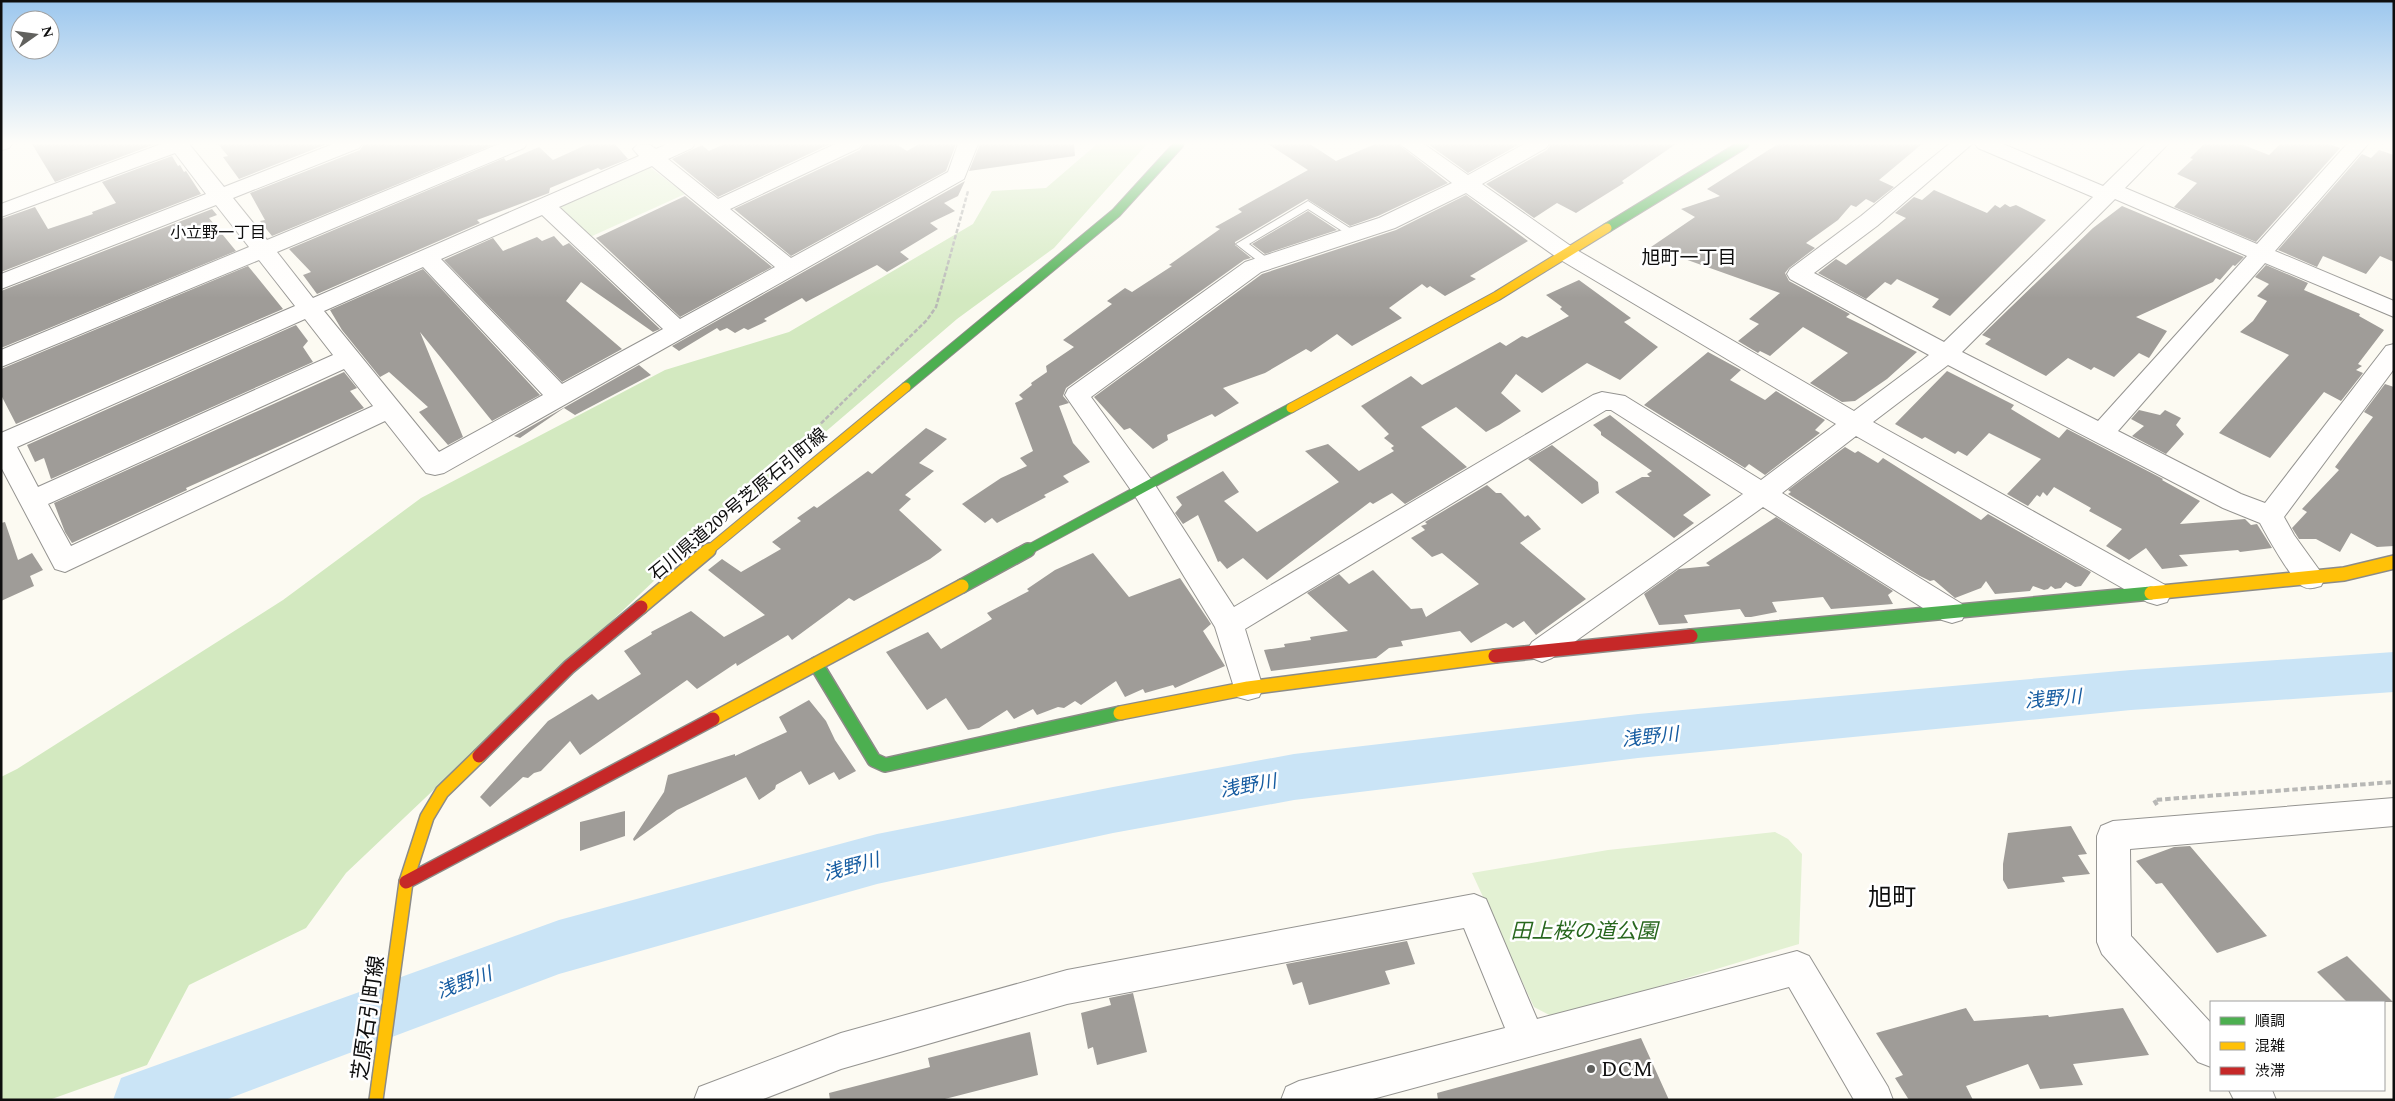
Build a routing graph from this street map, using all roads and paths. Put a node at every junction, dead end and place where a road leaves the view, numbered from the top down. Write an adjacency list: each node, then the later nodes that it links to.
1 (42, 195): 19 (street)
2 (393, 195): 21 (street)
3 (565, 195): 17 (street)
4 (702, 195): 18 (street)
5 (742, 195): 18 (street)
6 (921, 195): 26 (street)
7 (966, 195): 40 (path)
8 (1132, 195): 40 (street, 石川県道209号芝原石引町線)
9 (1443, 195): 20 (street)
10 (1483, 195): 22 (street)
11 (1661, 195): 22 (street)
12 (1900, 195): 32 (street)
13 (2106, 195): 32 (street)
14 (2117, 195): 23 (street)
15 (2313, 195): 23 (street)
16 (219, 196): 21 (street); 27 (street)
17 (545, 206): 24 (street); 30 (street)
18 (717, 207): 26 (street)
19 (1, 211)
20 (1354, 234): 25 (street); 25 (lane)
21 (262, 250): 28 (street); 34 (street)
22 (1567, 254): 37 (street); 41 (street)
23 (2262, 254): 29 (street); 38 (street)
24 (427, 258): 28 (street); 35 (street)
25 (1267, 263): 41 (street)
26 (791, 269): 30 (street)
27 (1, 282)
28 (311, 309): 33 (street); 39 (street)
29 (2394, 310)
30 (679, 331): 35 (street)
31 (2394, 352): 44 (street)
32 (1946, 354): 37 (street); 38 (street)
33 (348, 358): 36 (street); 43 (street)
34 (1, 359)
35 (560, 397): 36 (street)
36 (388, 409): 43 (street)
37 (1854, 423): 42 (street); 47 (street)
38 (2101, 434): 44 (street)
39 (2, 442): 43 (street)
40 (808, 469): 54 (street, 石川県道209号芝原石引町線)
41 (1144, 489): 49 (street); 51 (street)
42 (1762, 493): 48 (street); 49 (street); 50 (street)
43 (33, 500)
44 (2270, 516): 46 (street)
45 (2394, 562): 46 (street)
46 (2311, 578): 47 (street)
47 (2157, 594): 48 (street)
48 (1952, 612): 50 (street)
49 (1228, 624): 52 (street)
50 (1542, 650): 52 (street)
51 (816, 664): 52 (street); 54 (street)
52 (1248, 688)
53 (2394, 812): 57 (street)
54 (406, 882): 55 (street, 石川県道209号芝原石引町線)
55 (398, 941): 59 (street, 芝原石引町線)
56 (1527, 1038): 60 (street); 61 (street); 62 (street)
57 (2210, 1048)
58 (2249, 1091): 63 (street)
59 (376, 1100)
60 (712, 1100)
61 (1299, 1100)
62 (1875, 1100)
63 (2258, 1100)

